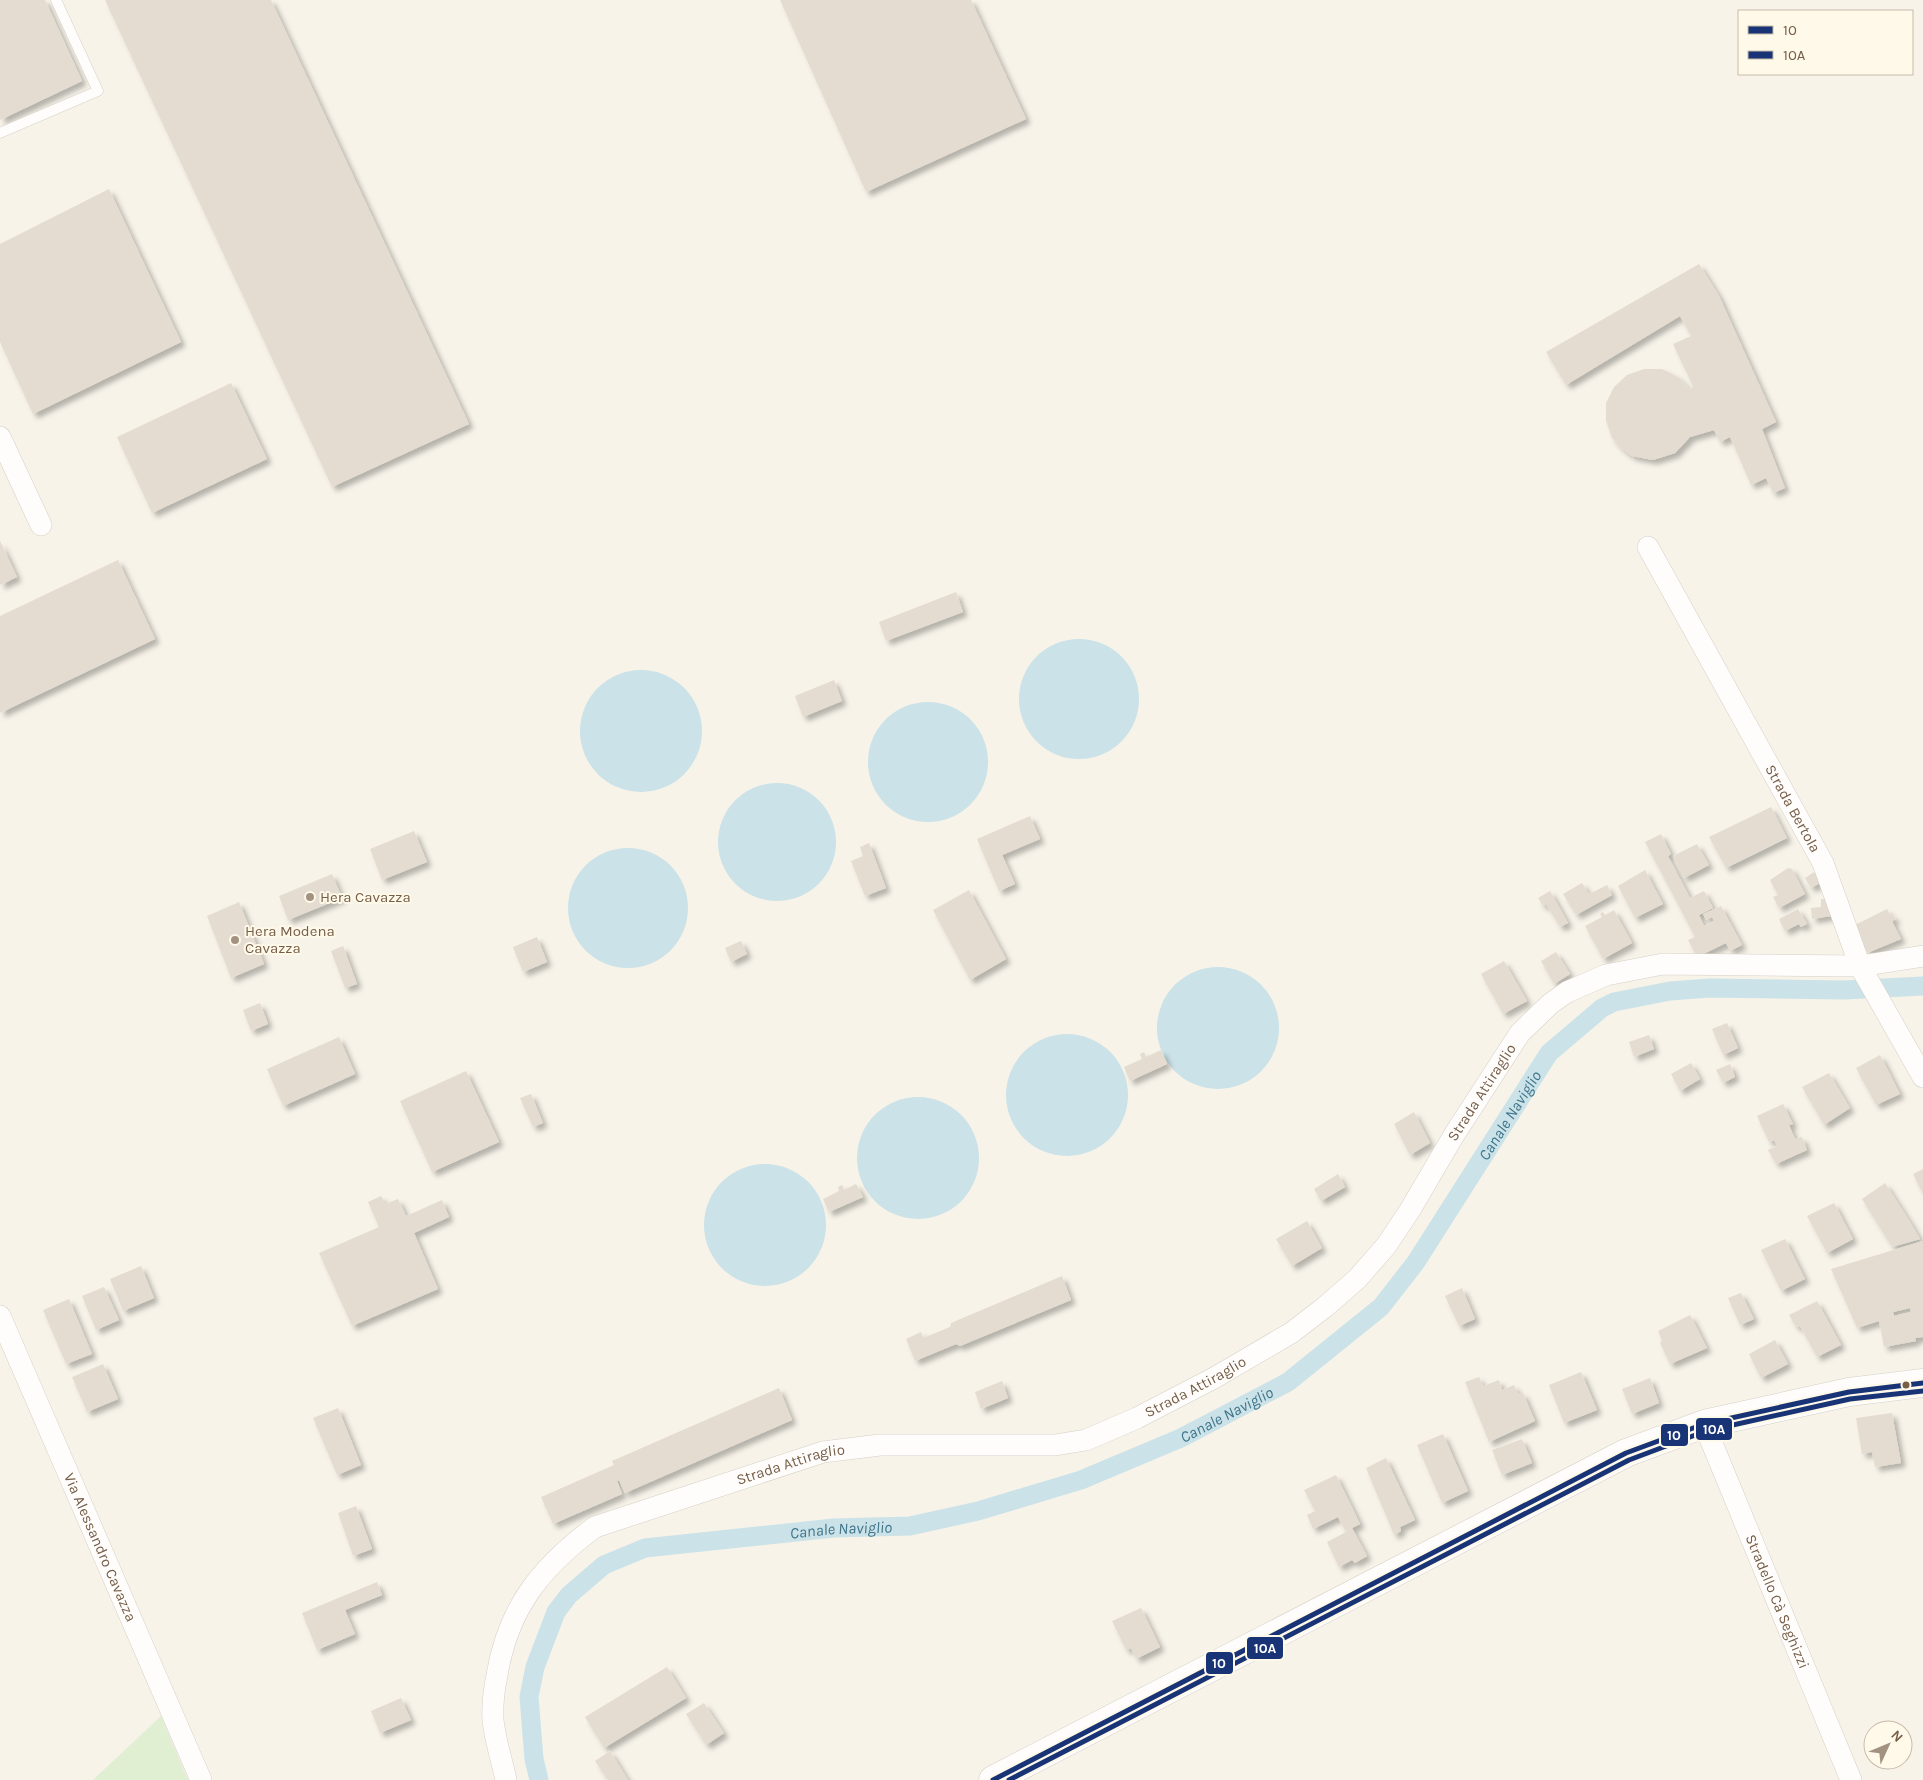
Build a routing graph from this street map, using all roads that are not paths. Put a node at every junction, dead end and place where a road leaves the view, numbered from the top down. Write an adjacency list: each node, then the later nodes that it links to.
1 (56, 0): 2 (lane)
2 (0, 133)
3 (0, 437): 4 (street)
4 (41, 525)
5 (1648, 547): 7 (street, Strada Bertola)
6 (1923, 956): 7 (street, Strada Attiraglio)
7 (1860, 966): 8 (street, Strada Bertola); 13 (street, Strada Attiraglio)
8 (1923, 1078)
9 (0, 1316): 12 (street, Via Alessandro Cavazza)
10 (1923, 1383): 11 (street)
11 (1704, 1424): 14 (street); 15 (street, Stradello Cà Seghizzi)
12 (202, 1780)
13 (506, 1780)
14 (993, 1780)
15 (1851, 1780)

